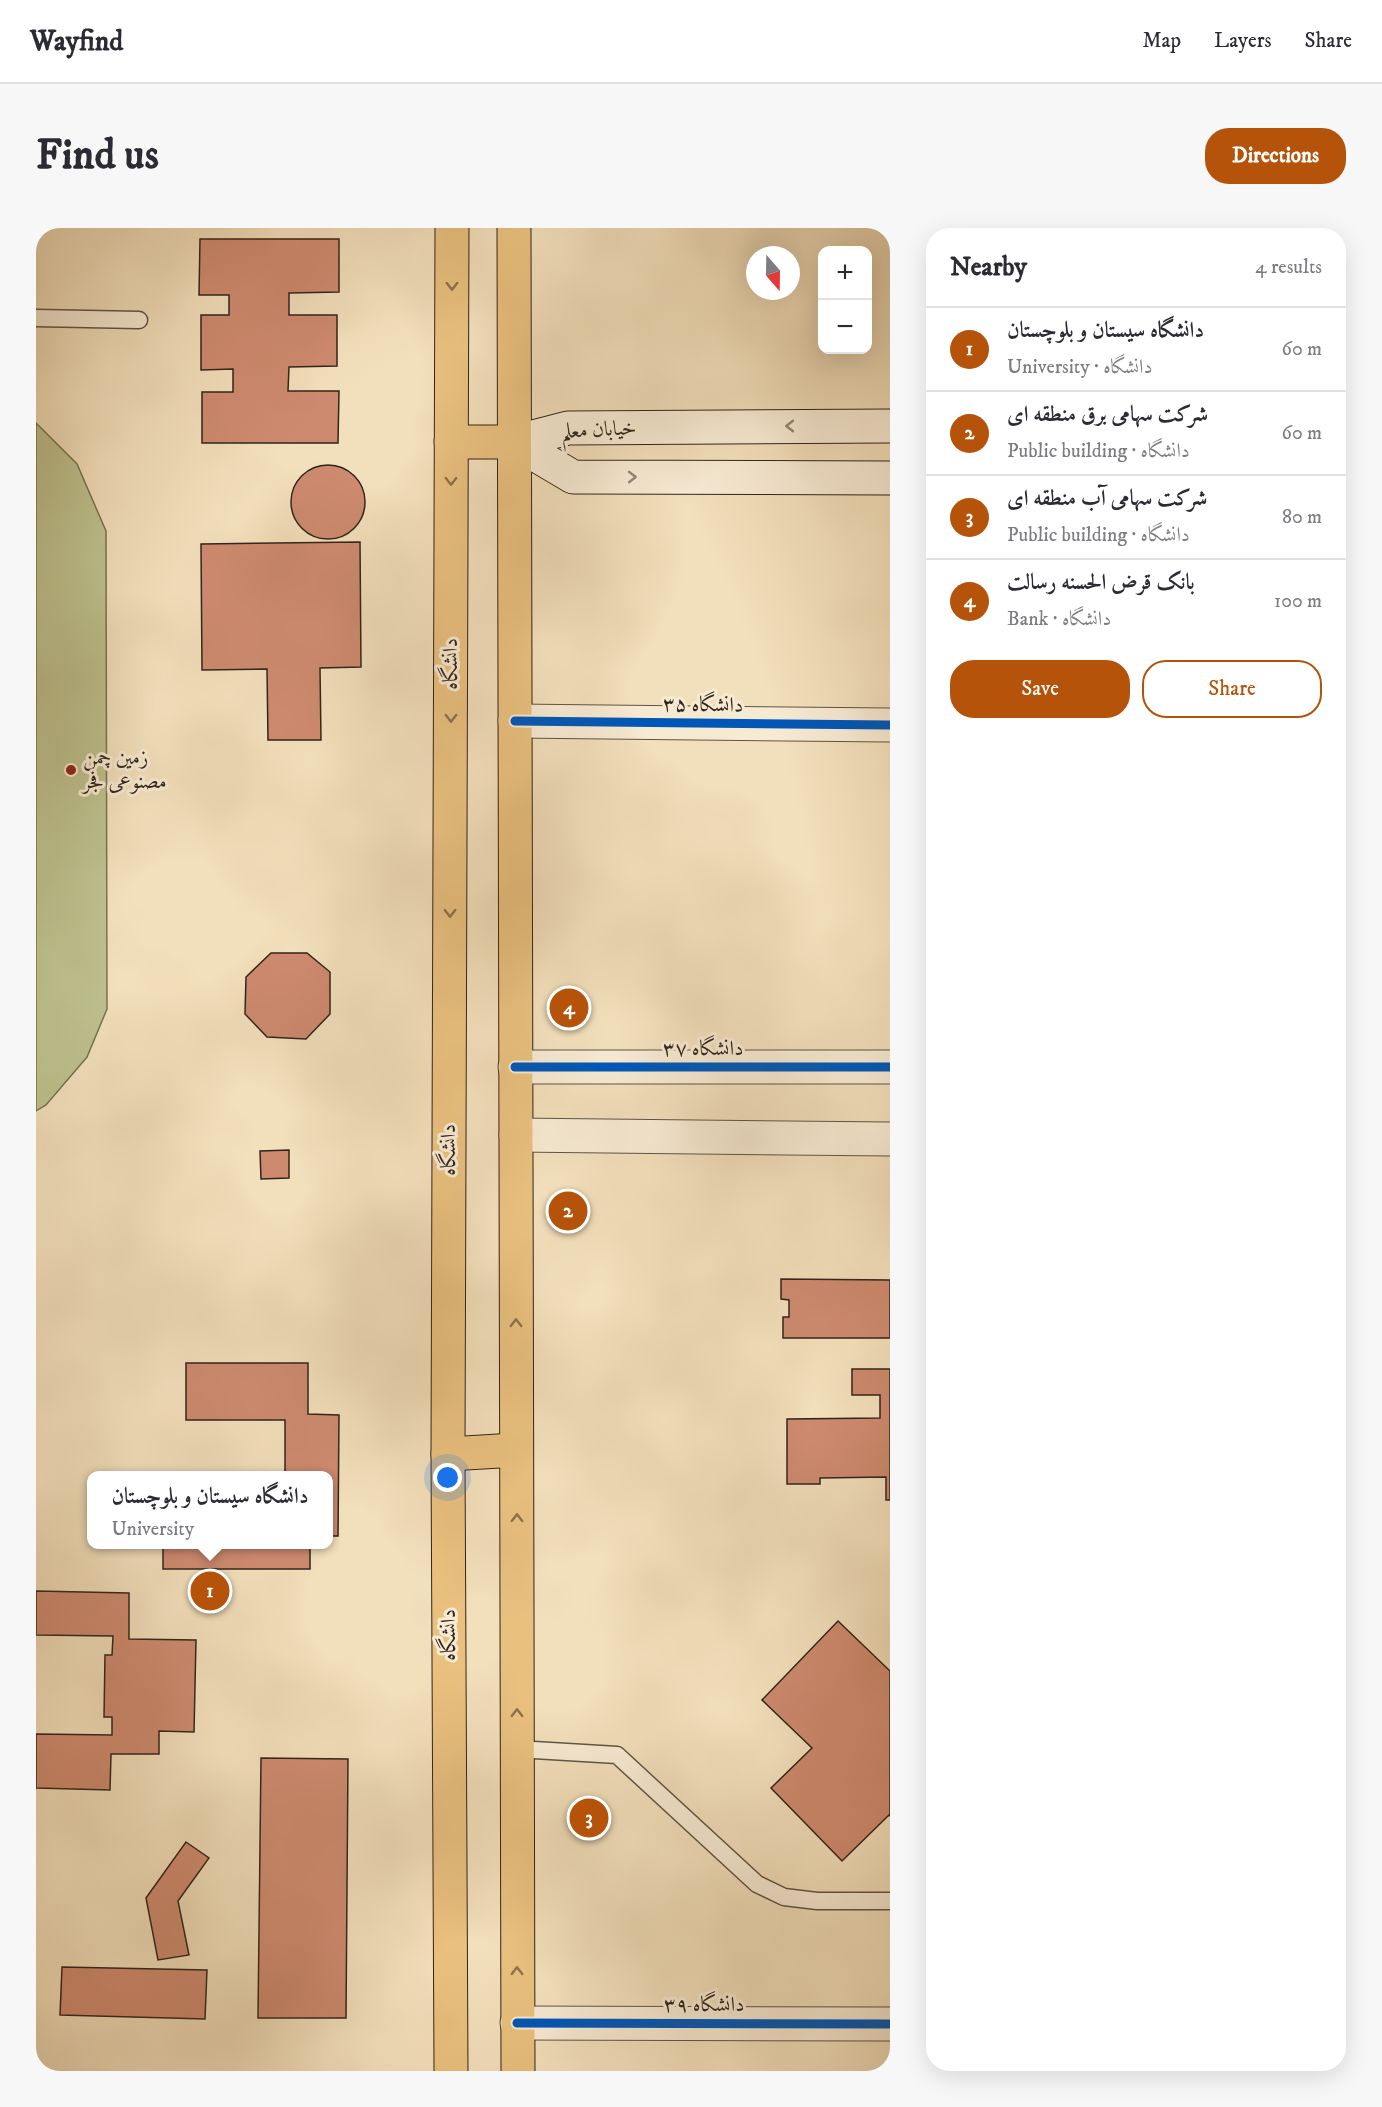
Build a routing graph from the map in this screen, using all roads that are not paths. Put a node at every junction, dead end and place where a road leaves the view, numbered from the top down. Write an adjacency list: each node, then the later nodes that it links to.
1 (452, 228): 7 (main road, دانشگاه, one-way to 7)
2 (514, 228): 8 (main road)
3 (36, 318): 4 (lane)
4 (139, 320)
5 (840, 426): 6 (street, خیابان معلم); 8 (street, خیابان معلم, one-way to 8); 9 (street)
6 (890, 426)
7 (451, 442): 8 (main road); 18 (main road, دانشگاه, one-way to 18)
8 (514, 442): 9 (street, خیابان معلم, one-way to 9); 11 (main road)
9 (840, 477): 10 (street, خیابان معلم)
10 (890, 478)
11 (515, 721): 12 (street, دانشگاه ۳۵); 13 (main road)
12 (890, 725)
13 (515, 1066): 14 (street, دانشگاه ۳۷); 15 (main road)
14 (890, 1067)
15 (516, 1135): 16 (street); 17 (main road, one-way to 15)
16 (890, 1139)
17 (516, 1450): 18 (main road); 19 (main road, one-way to 17)
18 (448, 1454): 23 (main road, دانشگاه)
19 (517, 1753): 20 (lane); 21 (main road, one-way to 19)
20 (890, 1901)
21 (518, 2023): 22 (street, دانشگاه ۳۹); 24 (main road)
22 (890, 2024)
23 (451, 2071)
24 (518, 2071)

